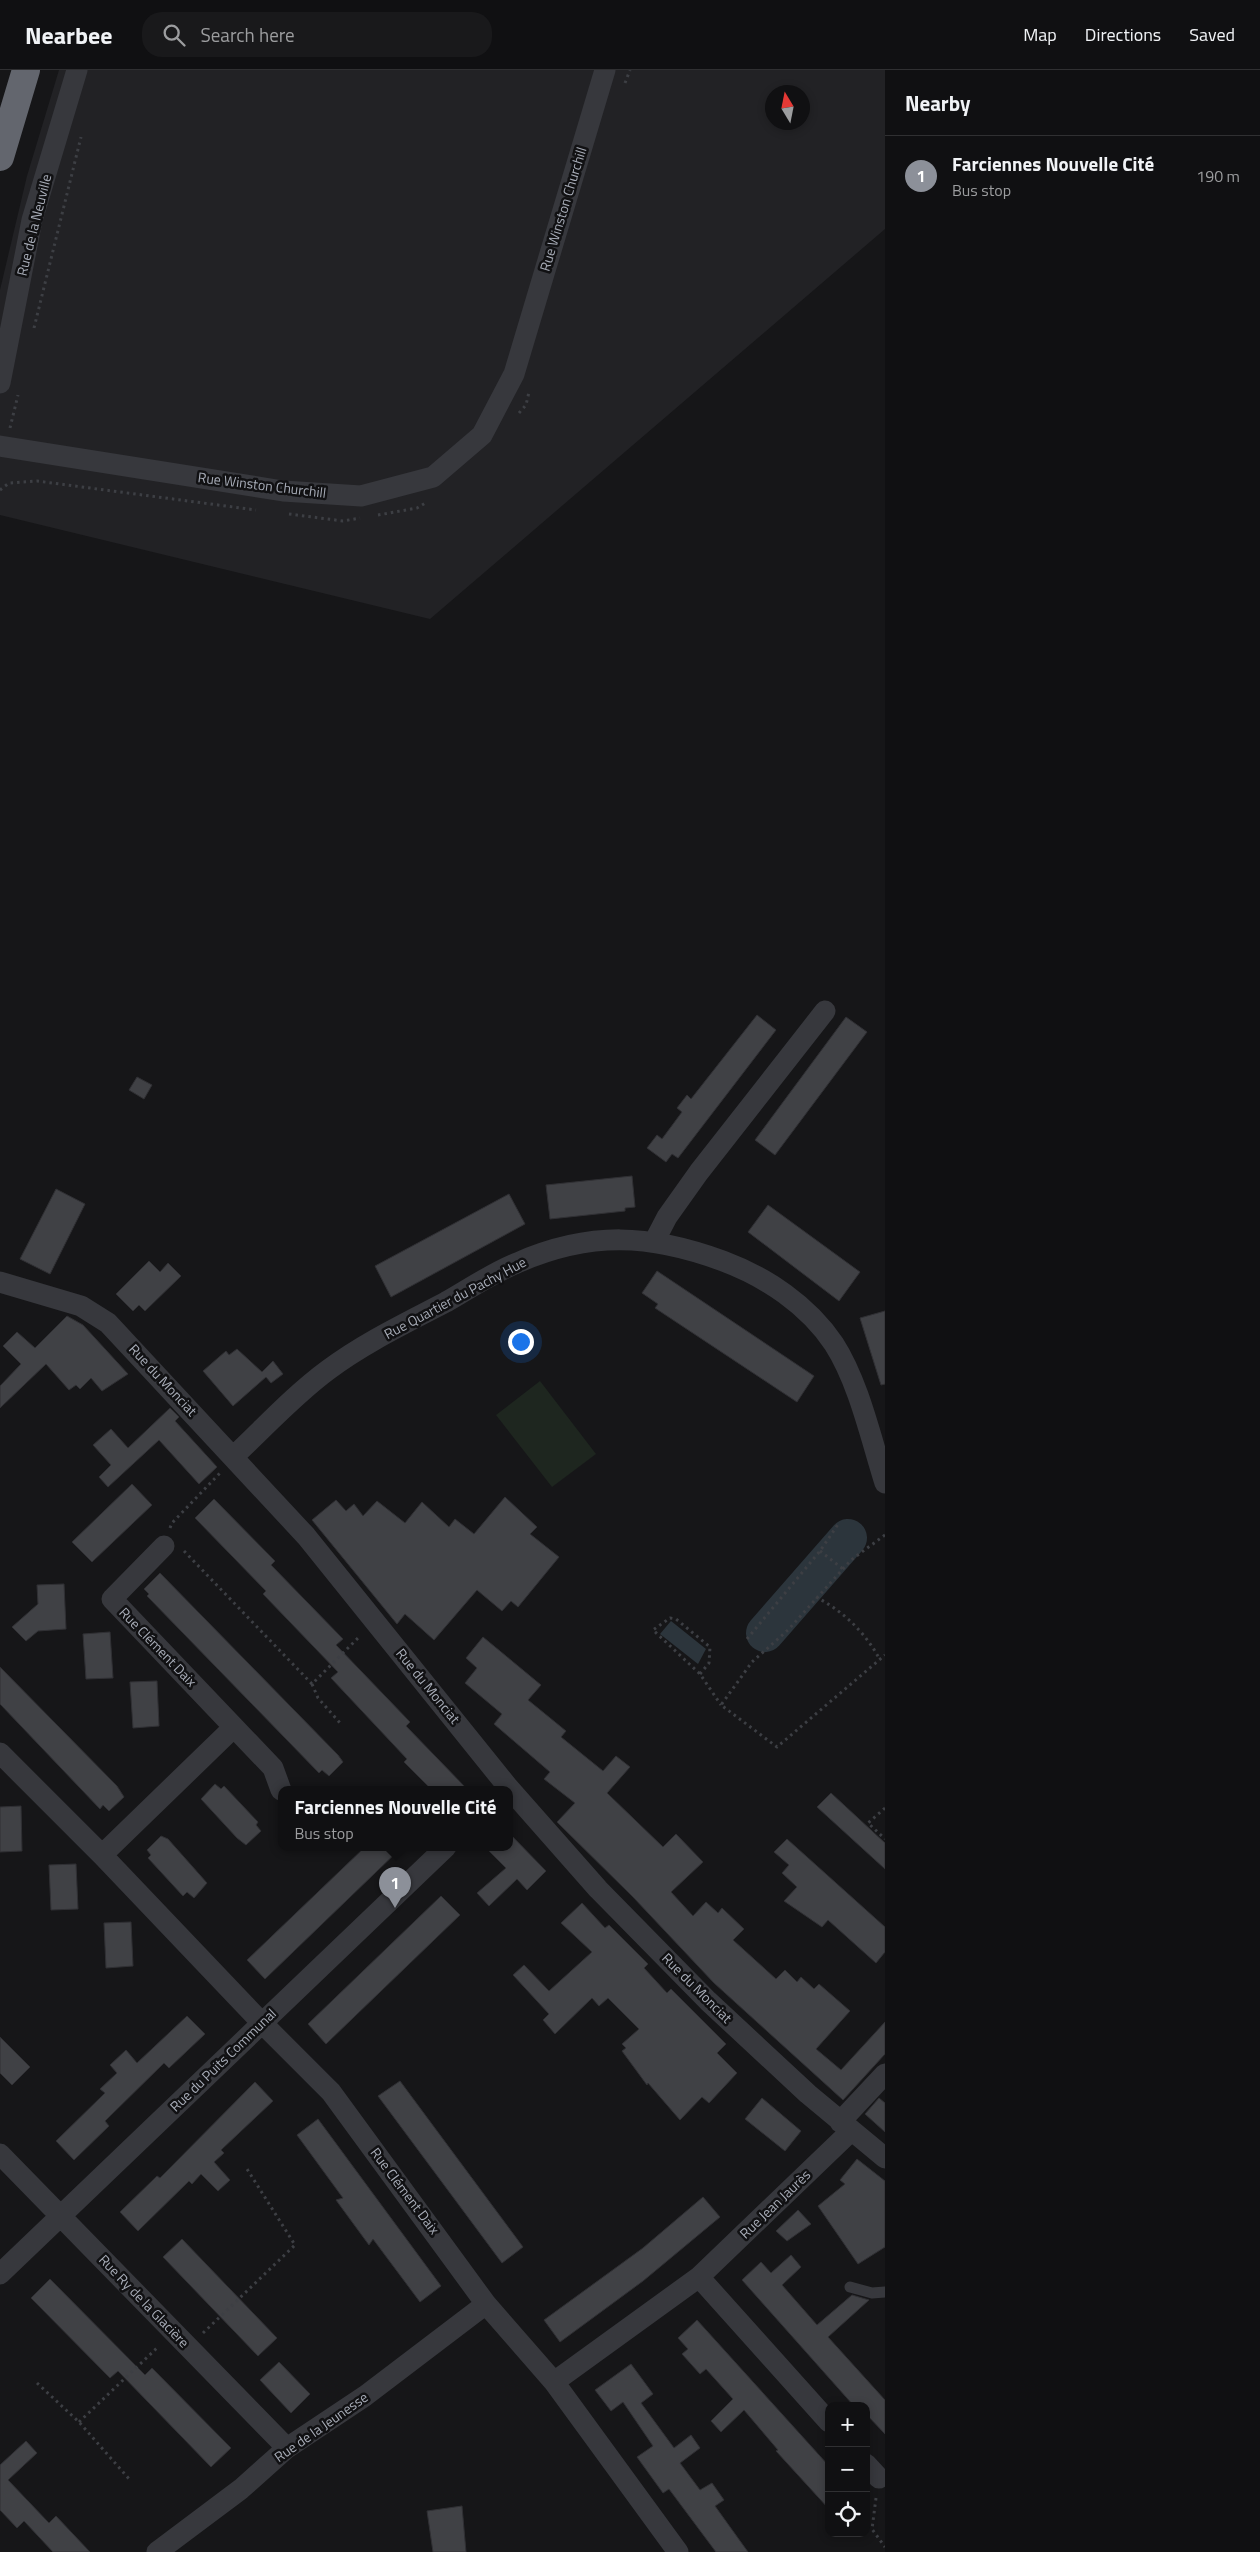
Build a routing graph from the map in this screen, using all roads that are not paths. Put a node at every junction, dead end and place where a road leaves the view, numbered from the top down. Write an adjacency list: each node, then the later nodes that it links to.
1 (26, 70): 4 (highway)
2 (77, 70): 5 (street, Rue de la Neuville)
3 (605, 70): 6 (street, Rue Winston Churchill)
4 (0, 157)
5 (10, 386)
6 (3, 446)
7 (825, 1011): 8 (street)
8 (654, 1242): 10 (street, Rue Quartier du Pachy Hue); 11 (street, Rue Quartier du Pachy Hue)
9 (0, 1282): 10 (street, Rue du Monciat)
10 (234, 1456): 16 (street, Rue du Monciat)
11 (885, 1483)
12 (164, 1546): 13 (street, Rue Clément Daix)
13 (234, 1727): 15 (street, Rue Clément Daix); 19 (street)
14 (0, 1753): 19 (street, Rue Clément Daix)
15 (280, 1786)
16 (505, 1786)
17 (513, 1795): 22 (street, Rue du Monciat)
18 (442, 1851): 20 (street, Rue du Puits Communal)
19 (102, 1855): 20 (street, Rue Clément Daix)
20 (262, 2023): 25 (street, Rue du Puits Communal); 30 (street, Rue Clément Daix)
21 (885, 2074): 22 (street)
22 (846, 2126): 24 (street, Rue du Monciat); 27 (street, Rue Jean Jaurès)
23 (0, 2154): 25 (street, Rue Ry de la Glacière)
24 (885, 2158)
25 (60, 2215): 26 (street, Rue du Puits Communal); 33 (street, Rue Ry de la Glacière)
26 (0, 2274)
27 (699, 2277): 31 (street, Rue Jean Jaurès); 32 (street)
28 (850, 2287): 29 (lane)
29 (885, 2292)
30 (486, 2304): 31 (street, Rue Clément Daix); 33 (street, Rue de la Jeunesse)
31 (554, 2382): 35 (street, Rue Clément Daix)
32 (825, 2418)
33 (287, 2448): 34 (street, Rue de la Jeunesse)
34 (157, 2552)
35 (678, 2552)

